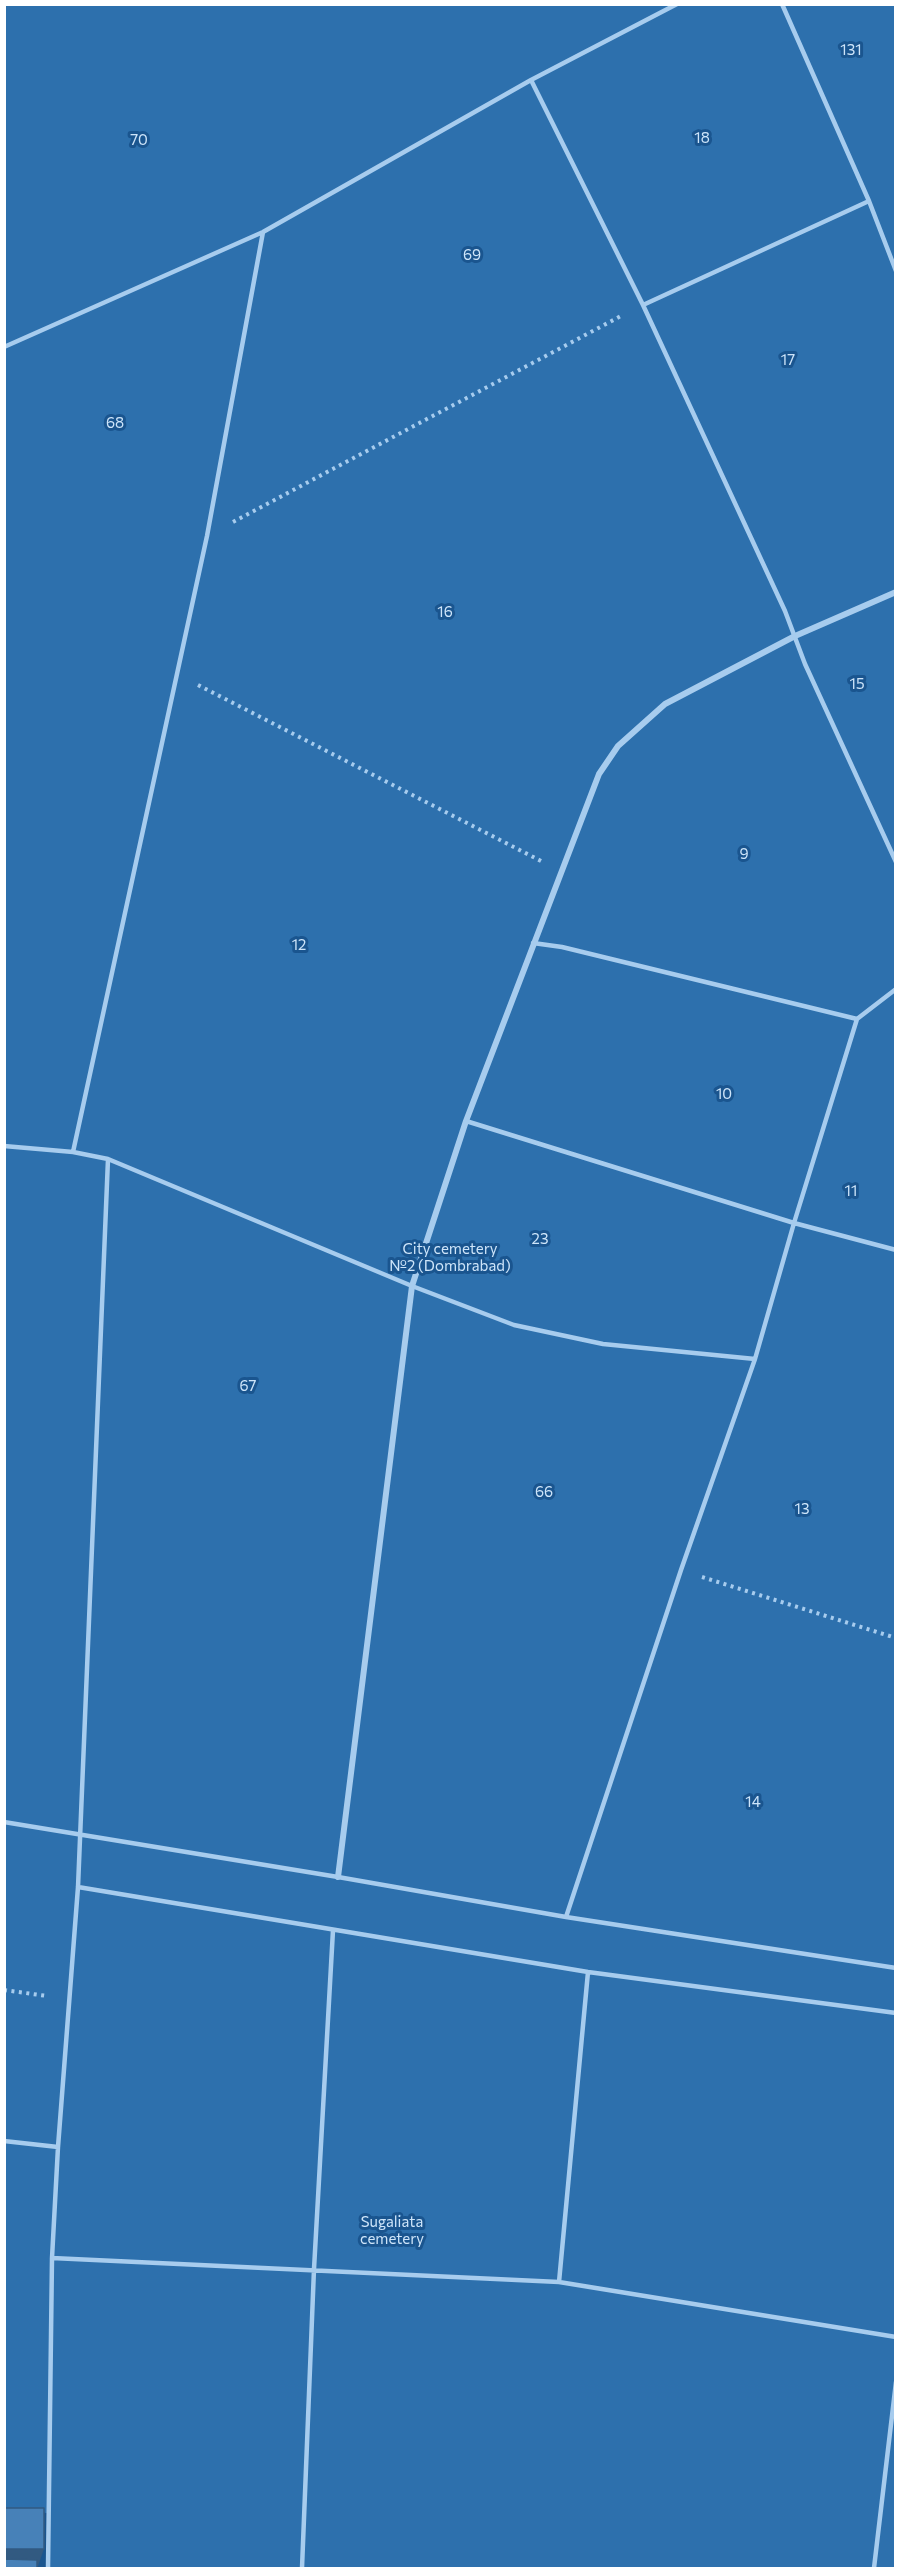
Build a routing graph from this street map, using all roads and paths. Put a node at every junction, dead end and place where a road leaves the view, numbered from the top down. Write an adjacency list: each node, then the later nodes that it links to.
1 (677, 4): 3 (lane)
2 (782, 4): 4 (lane)
3 (531, 80): 5 (lane); 7 (lane)
4 (869, 201): 6 (lane); 7 (lane)
5 (263, 232): 8 (lane); 9 (lane)
6 (896, 271)
7 (643, 305): 9 (path); 11 (lane)
8 (4, 347)
9 (207, 536): 12 (lane)
10 (896, 592): 11 (street)
11 (795, 636): 13 (lane); 14 (street)
12 (176, 673): 14 (path); 20 (lane)
13 (896, 862)
14 (561, 870): 15 (street)
15 (533, 943): 17 (lane); 18 (street)
16 (896, 989): 17 (lane)
17 (857, 1019): 22 (lane)
18 (466, 1121): 22 (lane); 24 (street)
19 (4, 1146): 20 (lane)
20 (73, 1152): 21 (lane)
21 (108, 1159): 24 (lane); 29 (lane)
22 (794, 1223): 23 (lane); 25 (lane)
23 (896, 1250)
24 (412, 1286): 25 (lane); 30 (street)
25 (755, 1359): 26 (lane)
26 (681, 1570): 27 (path); 32 (lane)
27 (896, 1638)
28 (4, 1822): 29 (lane)
29 (79, 1835): 30 (lane); 31 (lane)
30 (339, 1877): 32 (lane)
31 (78, 1887): 33 (lane); 37 (lane)
32 (566, 1917): 34 (lane)
33 (333, 1930): 35 (lane); 42 (lane)
34 (896, 1968)
35 (588, 1972): 38 (lane); 43 (lane)
36 (4, 1990): 37 (path)
37 (71, 1999): 40 (lane)
38 (896, 2013)
39 (4, 2141): 40 (lane)
40 (58, 2147): 41 (lane)
41 (52, 2258): 42 (lane); 46 (lane)
42 (314, 2269): 43 (lane); 47 (lane)
43 (559, 2282): 44 (lane)
44 (896, 2337)
45 (896, 2382): 48 (lane)
46 (48, 2568)
47 (302, 2568)
48 (874, 2568)

